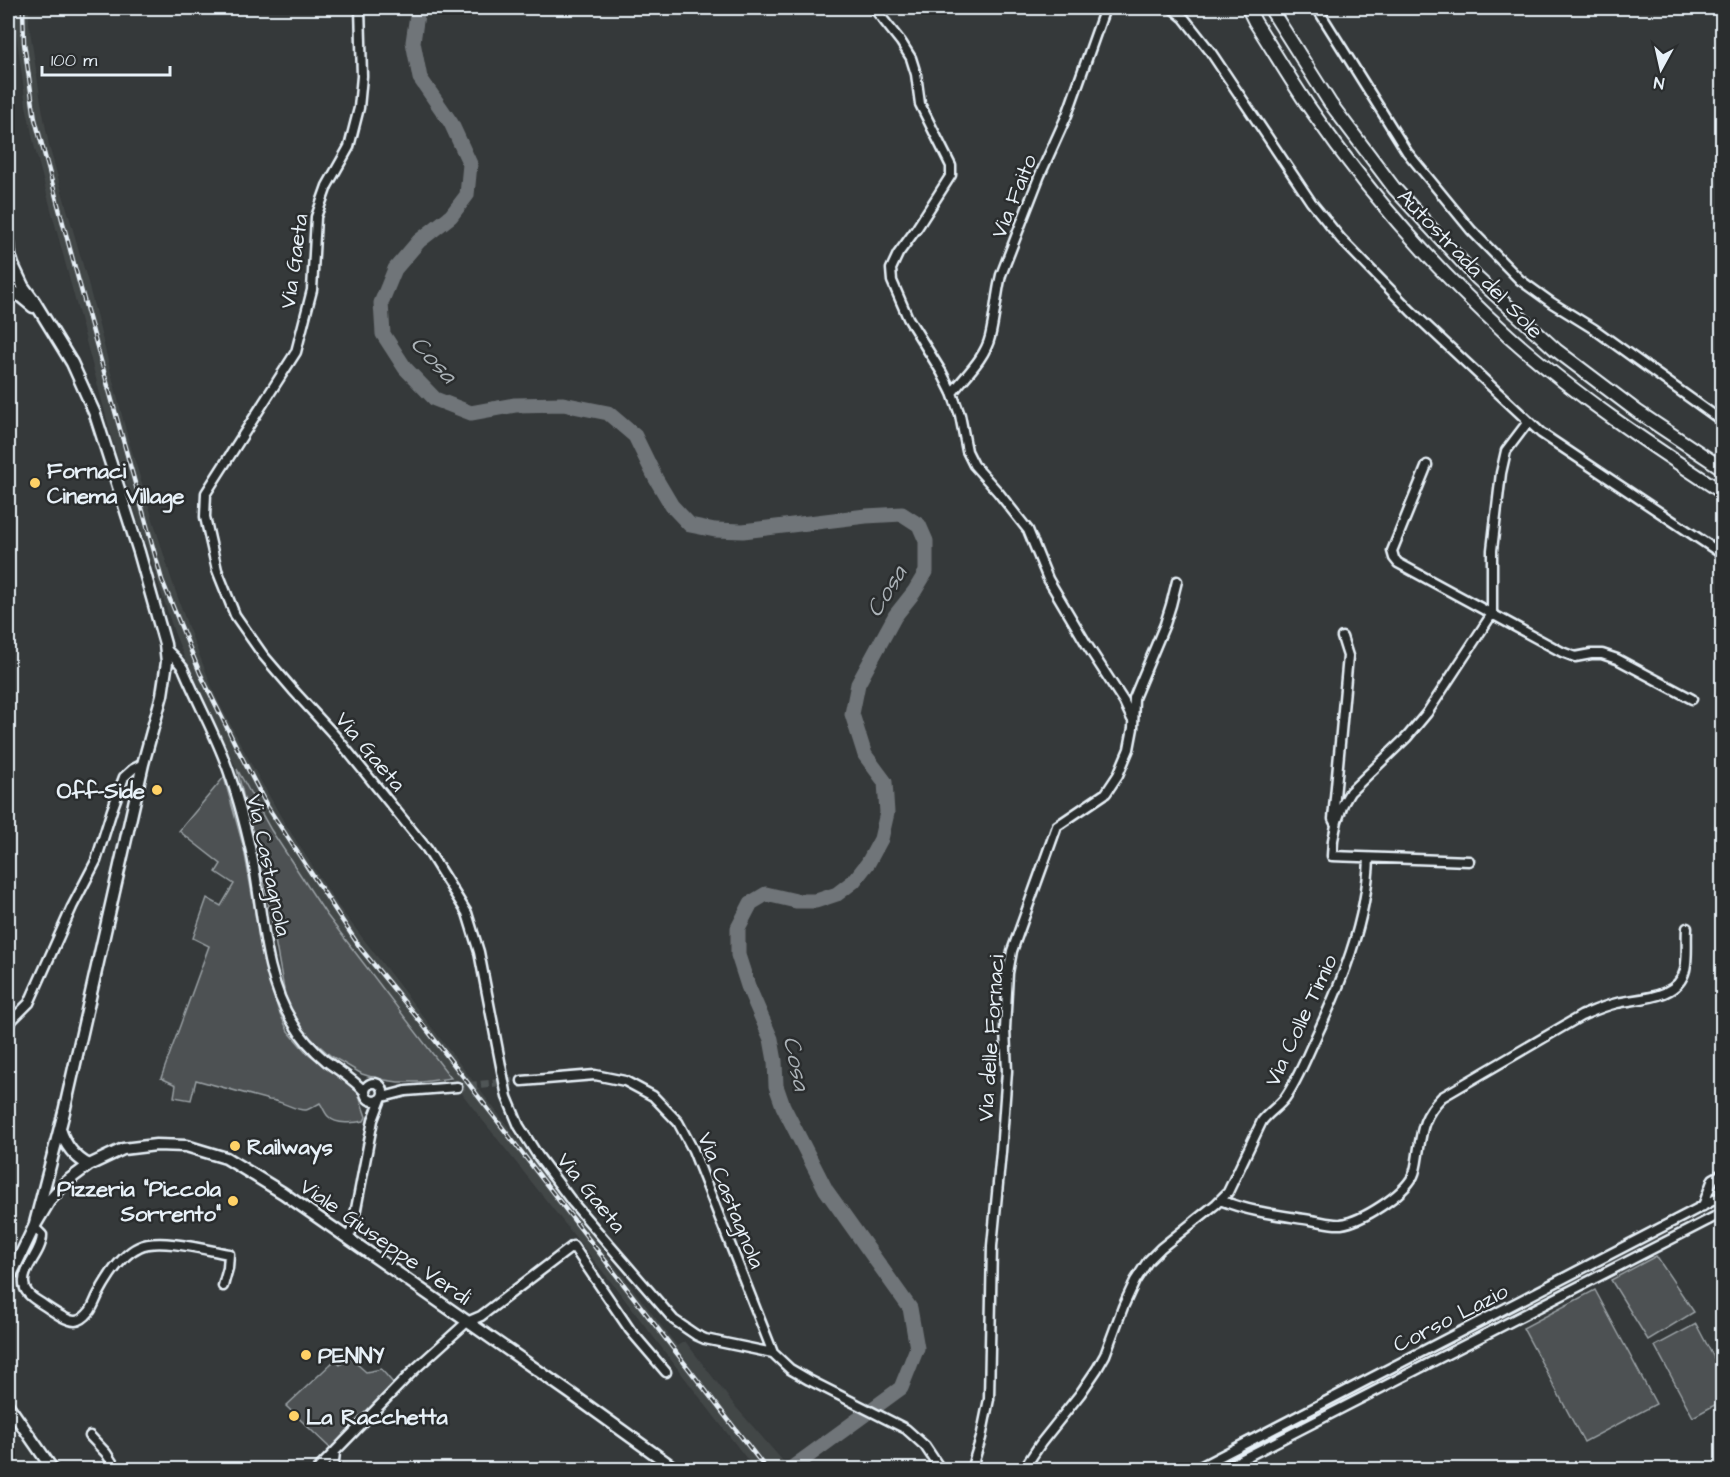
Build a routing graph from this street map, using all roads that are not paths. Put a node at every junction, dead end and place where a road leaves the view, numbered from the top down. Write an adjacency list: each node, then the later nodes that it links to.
1 (360, 8): 54 (street, Via Gaeta)
2 (874, 8): 13 (street)
3 (1105, 8): 13 (street, Via Faito)
4 (1172, 8): 15 (street)
5 (1248, 8): 18 (highway, Autostrada del Sole)
6 (1270, 8): 17 (highway, Autostrada del Sole)
7 (1317, 8): 14 (street)
8 (8, 235): 9 (main road)
9 (10, 258): 10 (main road); 12 (main road)
10 (8, 280)
11 (8, 289): 12 (main road)
12 (42, 315): 23 (main road)
13 (952, 393): 25 (street)
14 (1722, 421)
15 (1528, 422): 19 (street); 21 (street)
16 (1427, 465): 21 (street)
17 (1722, 468)
18 (1722, 492)
19 (1722, 554)
20 (1177, 581): 25 (street, Via delle Fornaci)
21 (1492, 614): 24 (street); 27 (street)
22 (1342, 637): 27 (street)
23 (167, 650): 26 (main road); 32 (street, Via Castagnola)
24 (1692, 699)
25 (1133, 722): 65 (street, Via delle Fornaci)
26 (143, 764): 31 (street); 40 (main road)
27 (1336, 826): 28 (street)
28 (1369, 858): 29 (street); 46 (street, Via Colle Timio)
29 (1469, 861)
30 (1687, 928): 46 (street)
31 (8, 1024)
32 (348, 1076): 34 (street); 37 (street)
33 (522, 1082): 54 (street, Via Castagnola)
34 (376, 1084): 36 (street); 37 (street); 38 (street)
35 (457, 1087): 36 (street)
36 (406, 1091): 38 (street)
37 (366, 1095): 38 (street); 39 (street)
38 (382, 1098): 39 (street)
39 (373, 1120): 50 (street)
40 (60, 1129): 41 (main road); 42 (main road)
41 (89, 1165): 44 (main road, Viale Giuseppe Verdi); 50 (main road, Viale Giuseppe Verdi)
42 (51, 1166): 44 (main road); 49 (main road)
43 (1722, 1174): 47 (street)
44 (66, 1182): 49 (main road, Viale Giuseppe Verdi)
45 (1722, 1196): 47 (street, Corso Lazio)
46 (1220, 1200): 66 (street, Via Colle Timio)
47 (1703, 1206): 67 (street, Corso Lazio)
48 (1722, 1213): 68 (street, Corso Lazio)
49 (34, 1227): 51 (main road); 52 (street)
50 (348, 1238): 53 (main road, Viale Giuseppe Verdi)
51 (8, 1281)
52 (223, 1286)
53 (467, 1322): 55 (street); 58 (street); 63 (main road, Viale Giuseppe Verdi)
54 (773, 1353): 64 (street, Via Gaeta)
55 (666, 1372)
56 (8, 1405): 59 (main road)
57 (90, 1436): 60 (street)
58 (335, 1451): 61 (street); 62 (street)
59 (53, 1470)
60 (117, 1470)
61 (317, 1470)
62 (333, 1470)
63 (677, 1470)
64 (941, 1470)
65 (971, 1470)
66 (1023, 1470)
67 (1194, 1470)
68 (1221, 1470)

